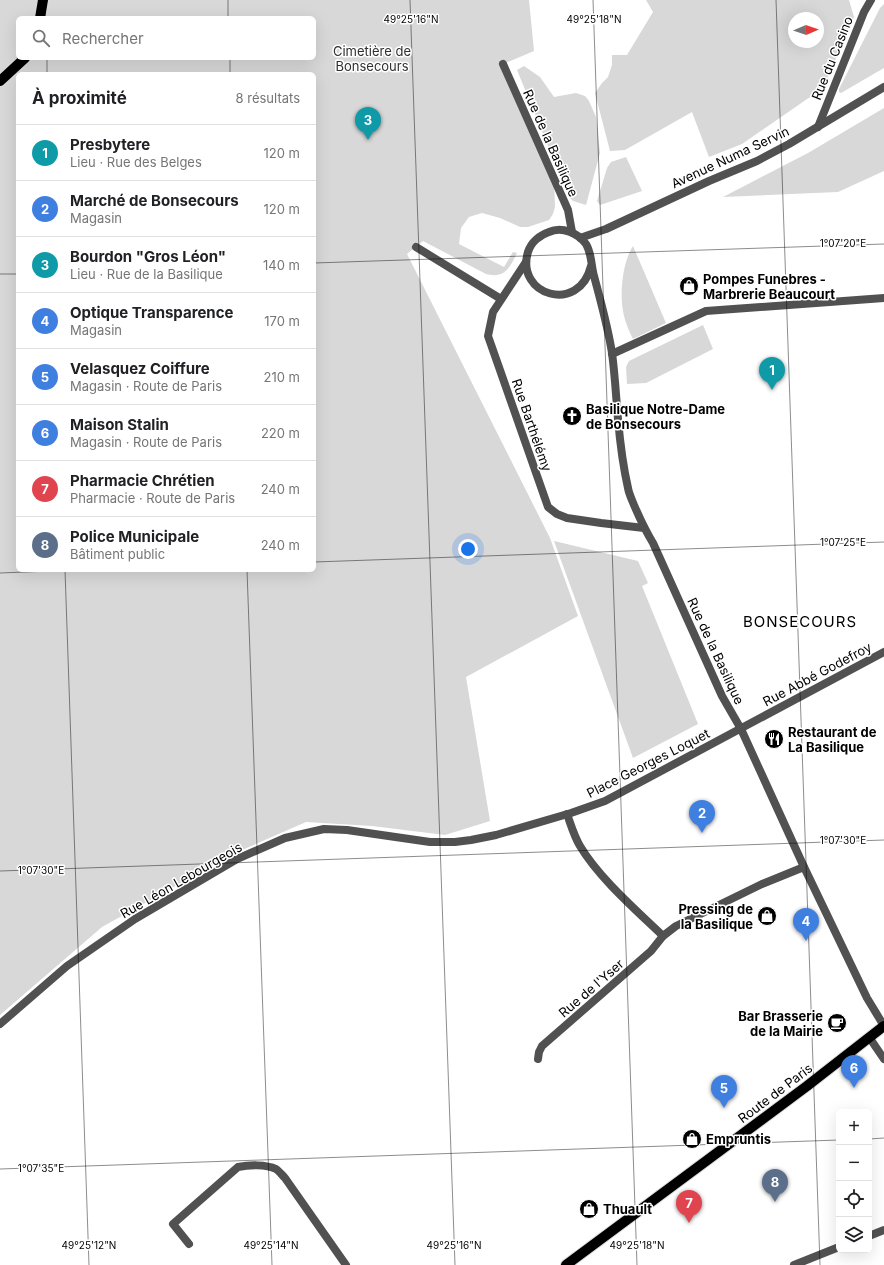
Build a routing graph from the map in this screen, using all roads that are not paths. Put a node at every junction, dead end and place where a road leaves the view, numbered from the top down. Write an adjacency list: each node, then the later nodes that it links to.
1 (43, 0): 3 (main road)
2 (871, 0): 8 (street, Rue du Casino)
3 (40, 16)
4 (23, 60): 6 (main road)
5 (503, 64): 9 (street, Rue de la Basilique)
6 (0, 81)
7 (884, 87): 8 (street, Avenue Numa Servin)
8 (818, 127): 10 (street, Avenue Numa Servin)
9 (572, 232): 10 (street, Rue de la Basilique); 12 (street)
10 (580, 238): 13 (street, Rue de la Basilique)
11 (416, 247): 15 (street)
12 (526, 262): 13 (street); 15 (street, Rue Barthélémy)
13 (591, 266): 16 (street, Rue de la Basilique)
14 (884, 298): 16 (street)
15 (501, 299): 17 (street, Rue Barthélémy)
16 (612, 354): 17 (street, Rue de la Basilique)
17 (644, 528): 19 (street, Rue de la Basilique)
18 (884, 652): 19 (street, Rue Abbé Godefroy)
19 (741, 729): 20 (street, Place Georges Loquet); 21 (street, Rue de la Basilique)
20 (567, 814): 22 (street); 23 (street, Rue Léon Lebourgeois)
21 (804, 867): 22 (street); 24 (street, Rue de la Basilique)
22 (663, 936): 26 (street, Rue de l'Yser)
23 (0, 1024)
24 (884, 1026): 25 (main road, Route de Paris)
25 (869, 1037): 27 (street); 32 (main road, Route de Paris)
26 (538, 1059)
27 (884, 1059)
28 (884, 1230): 29 (street)
29 (872, 1235)
30 (189, 1244): 33 (street)
31 (836, 1248): 34 (street)
32 (570, 1264)
33 (346, 1265)
34 (794, 1265)

